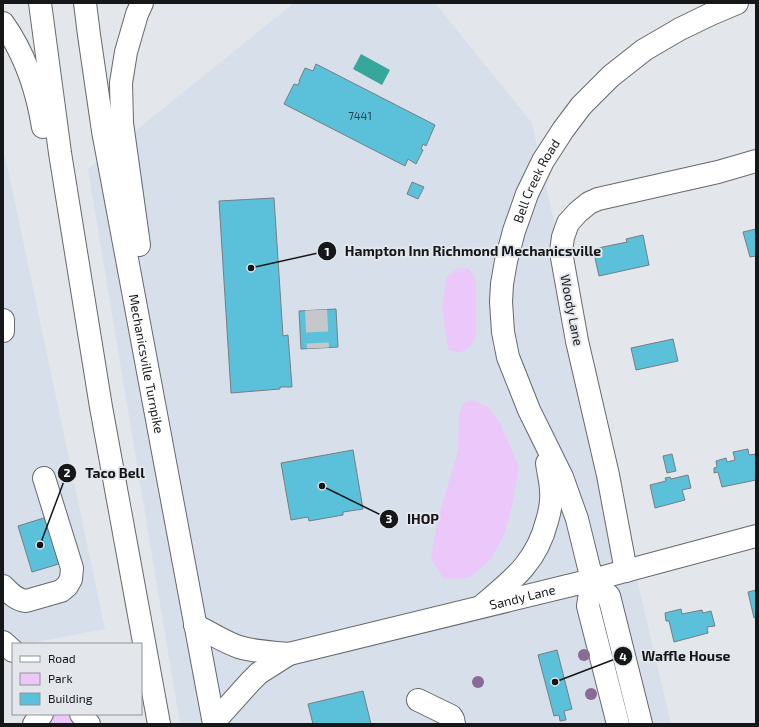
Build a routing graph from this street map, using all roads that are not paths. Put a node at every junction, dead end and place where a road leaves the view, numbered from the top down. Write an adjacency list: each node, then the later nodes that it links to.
1 (40, 3): 9 (main road)
2 (85, 3): 12 (main road, Mechanicsville Turnpike)
3 (142, 3): 12 (main road)
4 (737, 3): 10 (main road, Bell Creek Road)
5 (3, 23): 9 (main road)
6 (756, 161): 14 (main road, Woody Lane)
7 (3, 320): 8 (main road)
8 (3, 331)
9 (101, 407): 28 (main road)
10 (542, 437): 15 (main road, Bell Creek Road); 17 (main road)
11 (44, 478): 16 (main road)
12 (175, 516): 18 (main road, Mechanicsville Turnpike)
13 (756, 536): 14 (main road, Sandy Lane)
14 (626, 571): 15 (main road, Sandy Lane)
15 (592, 580): 17 (main road, Sandy Lane); 30 (main road, Bell Creek Road); 31 (main road)
16 (3, 586)
17 (480, 608): 21 (main road, Sandy Lane)
18 (195, 625): 21 (main road, Sandy Lane); 25 (main road, Mechanicsville Turnpike)
19 (3, 642): 20 (main road)
20 (12, 650)
21 (289, 654): 25 (main road, Sandy Lane)
22 (418, 700): 29 (main road)
23 (41, 715): 26 (main road)
24 (82, 715): 27 (main road)
25 (214, 723)
26 (34, 724)
27 (89, 724)
28 (159, 724)
29 (454, 724)
30 (618, 724)
31 (641, 724)

